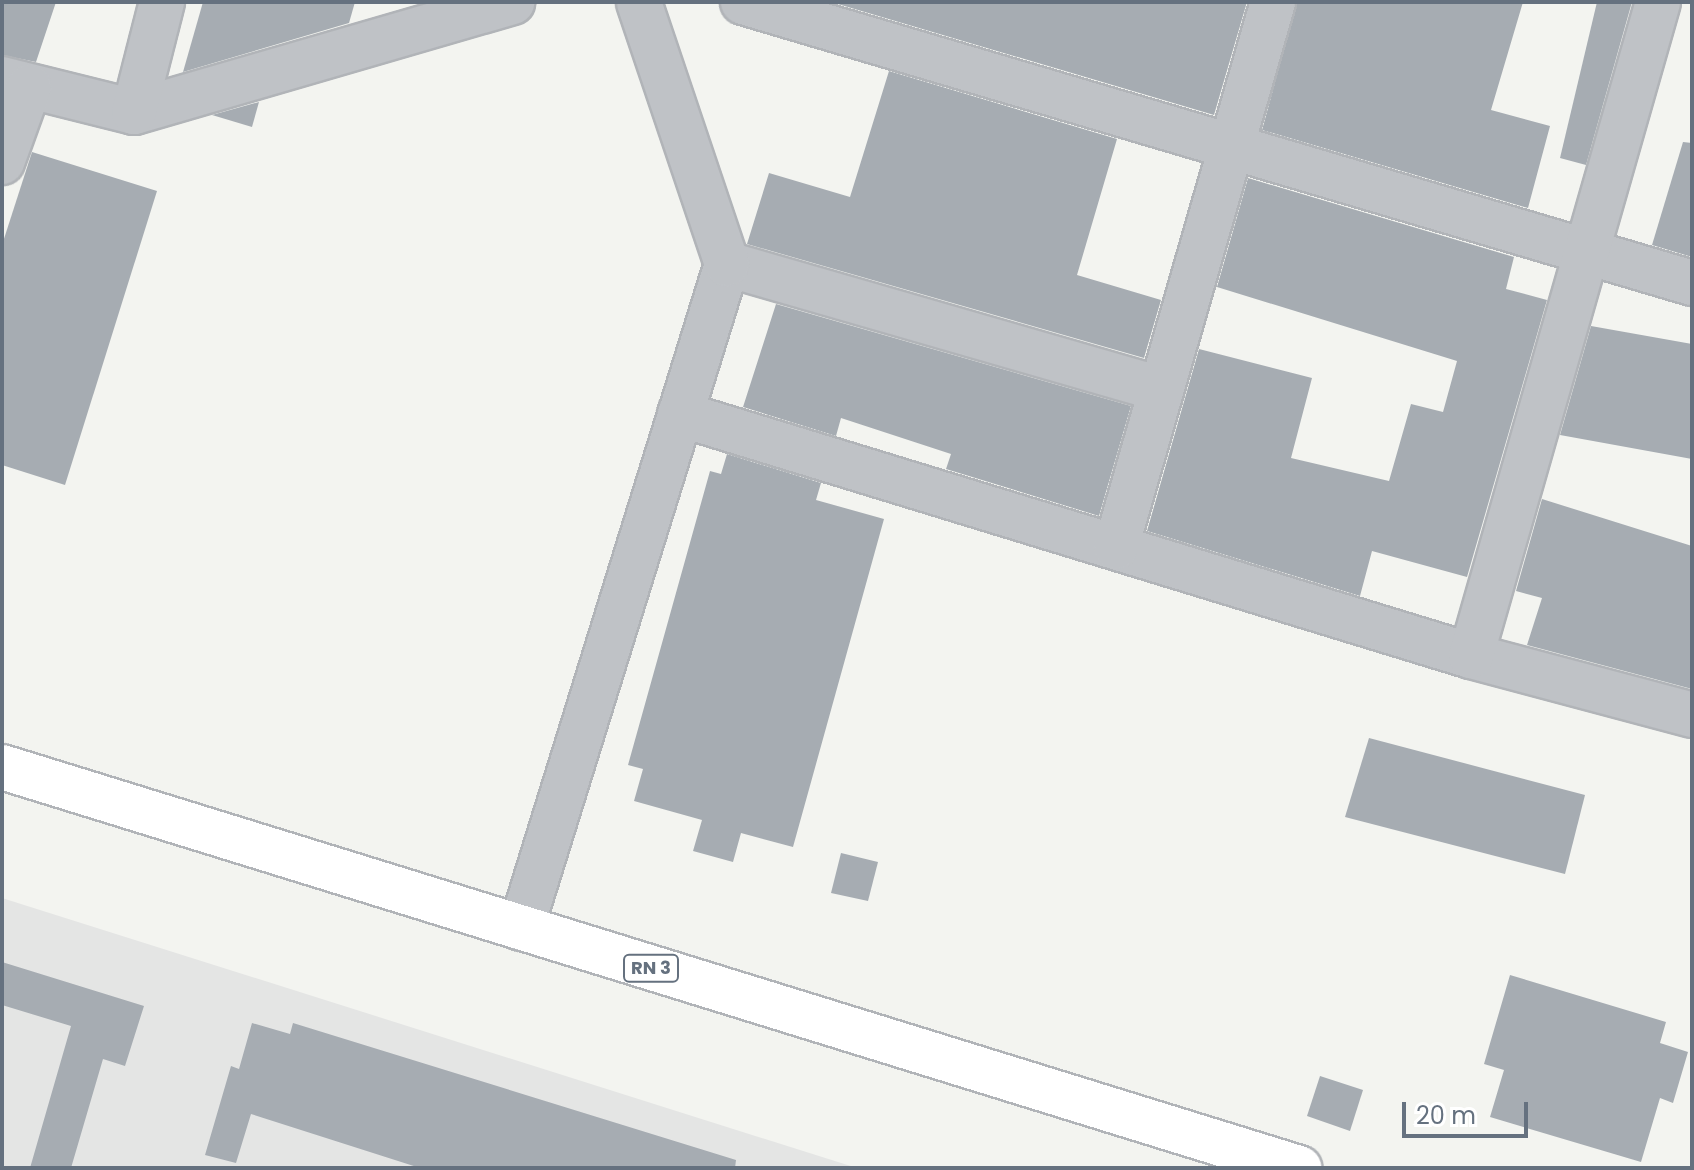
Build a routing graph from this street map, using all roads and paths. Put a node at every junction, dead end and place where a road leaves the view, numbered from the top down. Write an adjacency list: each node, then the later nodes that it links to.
1 (162, 2): 8 (street)
2 (512, 2): 8 (street)
3 (639, 2): 12 (street)
4 (743, 2): 9 (street)
5 (1273, 2): 9 (street)
6 (1658, 2): 11 (street)
7 (16, 83): 8 (street); 10 (street)
8 (134, 112)
9 (1232, 145): 11 (street); 14 (street)
10 (2, 162)
11 (1586, 254): 13 (street); 17 (street)
12 (727, 264): 14 (street); 15 (street)
13 (1692, 283)
14 (1161, 389): 16 (street)
15 (680, 414): 16 (street); 20 (street)
16 (1116, 547): 17 (street)
17 (1471, 656): 18 (street)
18 (1692, 715)
19 (2, 767): 20 (main road, RN 3)
20 (521, 928): 21 (main road, RN 3)
21 (1299, 1168)

